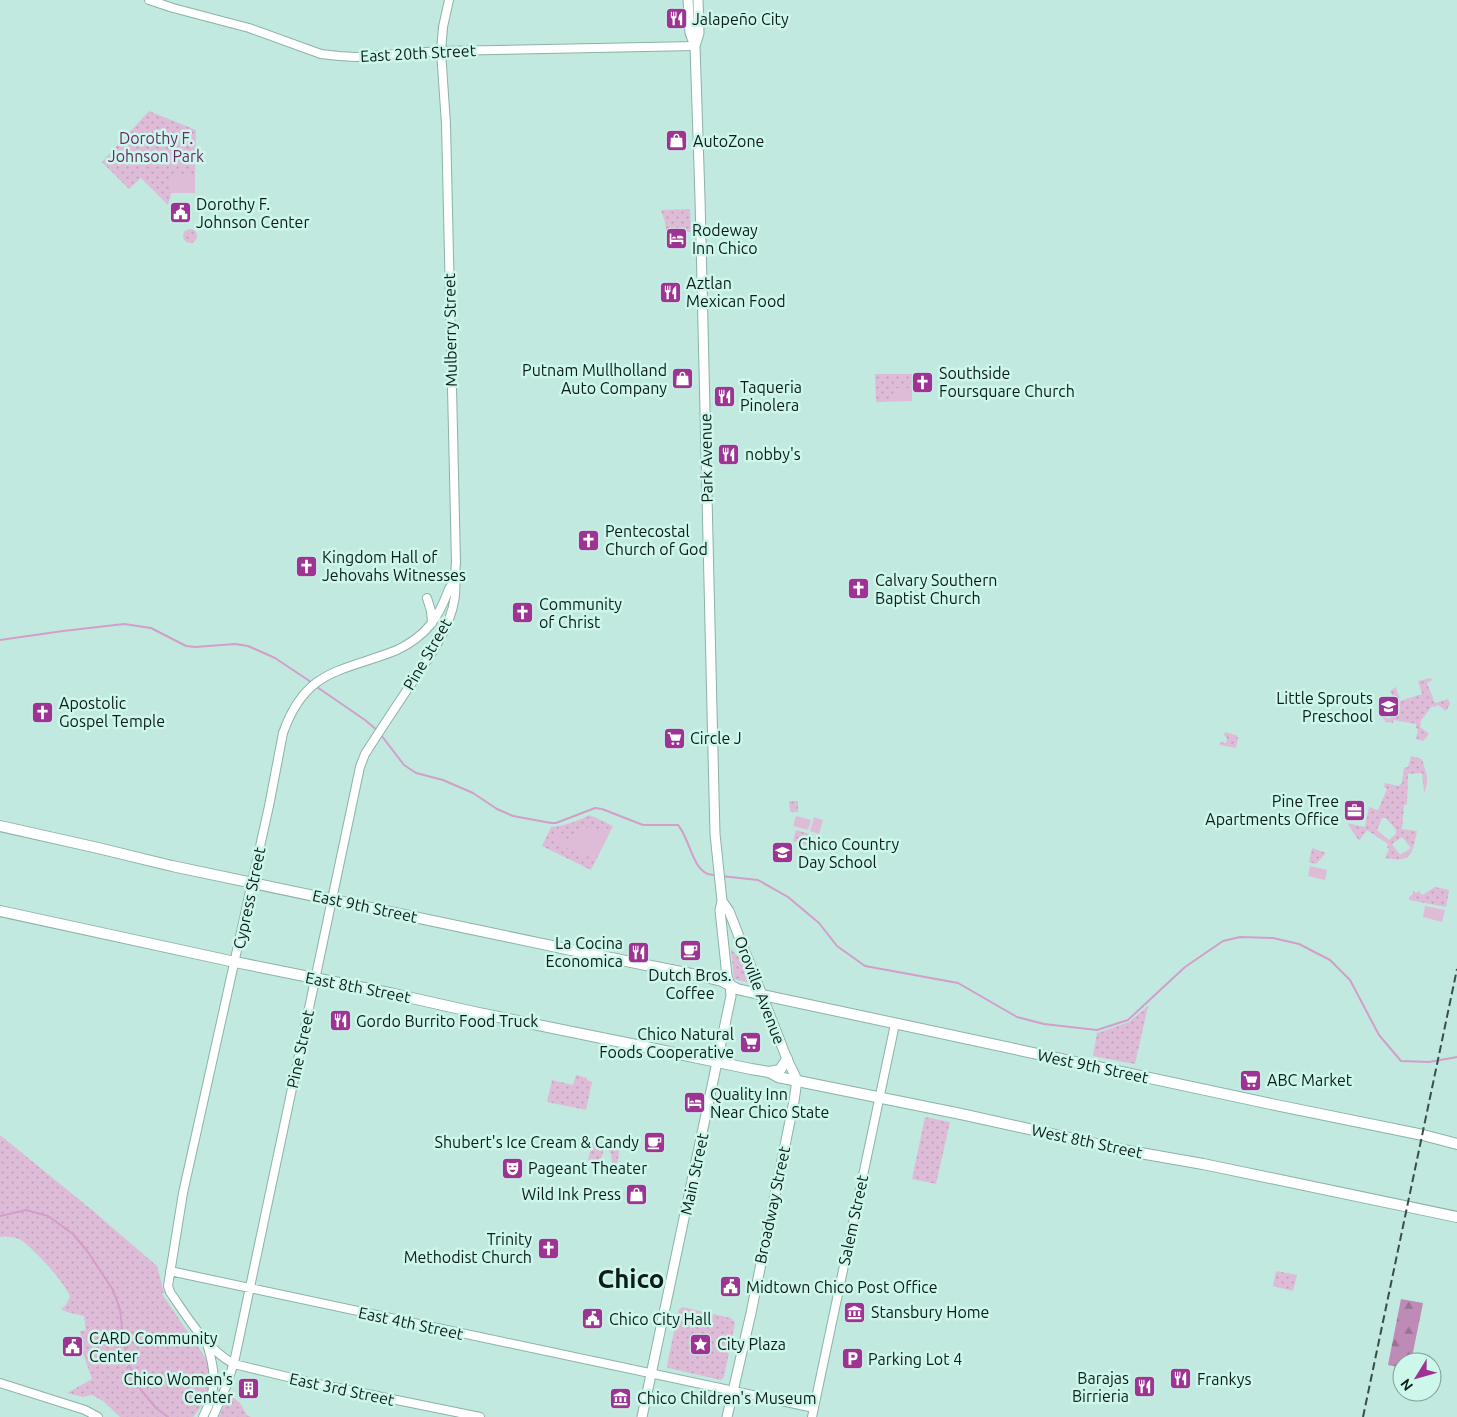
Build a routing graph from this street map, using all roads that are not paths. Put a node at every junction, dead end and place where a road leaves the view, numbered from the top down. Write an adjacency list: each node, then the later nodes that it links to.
1 (149, 0): 6 (street, East 20th Street)
2 (449, 0): 6 (street, Mulberry Street)
3 (688, 0): 5 (main road, Park Avenue)
4 (698, 0): 5 (main road, Park Avenue)
5 (695, 46): 6 (street, East 20th Street); 14 (main road, Park Avenue)
6 (441, 51): 7 (street, Mulberry Street)
7 (455, 579): 9 (street, Mulberry Street); 13 (street, Pine Street)
8 (427, 598): 10 (street)
9 (443, 606): 10 (street, Cypress Street)
10 (432, 623): 12 (street, Cypress Street)
11 (0, 826): 12 (main road, East 9th Street)
12 (252, 882): 13 (main road, East 9th Street); 16 (street, Cypress Street)
13 (333, 899): 17 (street, Pine Street); 18 (main road, East 9th Street)
14 (722, 901): 18 (main road, Main Street); 19 (main road, Oroville Avenue)
15 (0, 911): 16 (main road, East 8th Street)
16 (235, 962): 17 (main road, East 8th Street); 28 (street, Cypress Street)
17 (315, 978): 22 (main road, East 8th Street); 29 (street, Pine Street)
18 (730, 985): 19 (main road, West 9th Street); 22 (main road, Main Street)
19 (763, 995): 20 (main road, West 9th Street); 21 (main road, Oroville Avenue)
20 (896, 1024): 25 (street, Salem Street); 26 (main road, West 9th Street)
21 (787, 1060): 23 (main road); 24 (main road, Oroville Avenue)
22 (717, 1062): 23 (main road, West 8th Street); 32 (main road, Main Street)
23 (769, 1072): 24 (main road, West 8th Street)
24 (797, 1080): 25 (main road, West 8th Street); 34 (main road, Broadway Street)
25 (879, 1097): 27 (main road, West 8th Street); 35 (street, Salem Street)
26 (1457, 1144)
27 (1457, 1218)
28 (170, 1271): 29 (street, East 4th Street); 30 (street, Cypress Street)
29 (250, 1288): 31 (street, Pine Street); 32 (street, East 4th Street)
30 (207, 1342): 31 (street); 37 (street)
31 (234, 1364): 38 (street, Pine Street); 39 (street, East 3rd Street)
32 (652, 1374): 34 (street, East 4th Street); 40 (main road, Main Street)
33 (0, 1383): 36 (street)
34 (733, 1391): 35 (street, East 4th Street); 41 (main road, Broadway Street)
35 (814, 1408): 42 (street, Salem Street)
36 (98, 1417)
37 (203, 1417)
38 (213, 1417)
39 (480, 1417)
40 (642, 1417)
41 (728, 1417)
42 (812, 1417)

